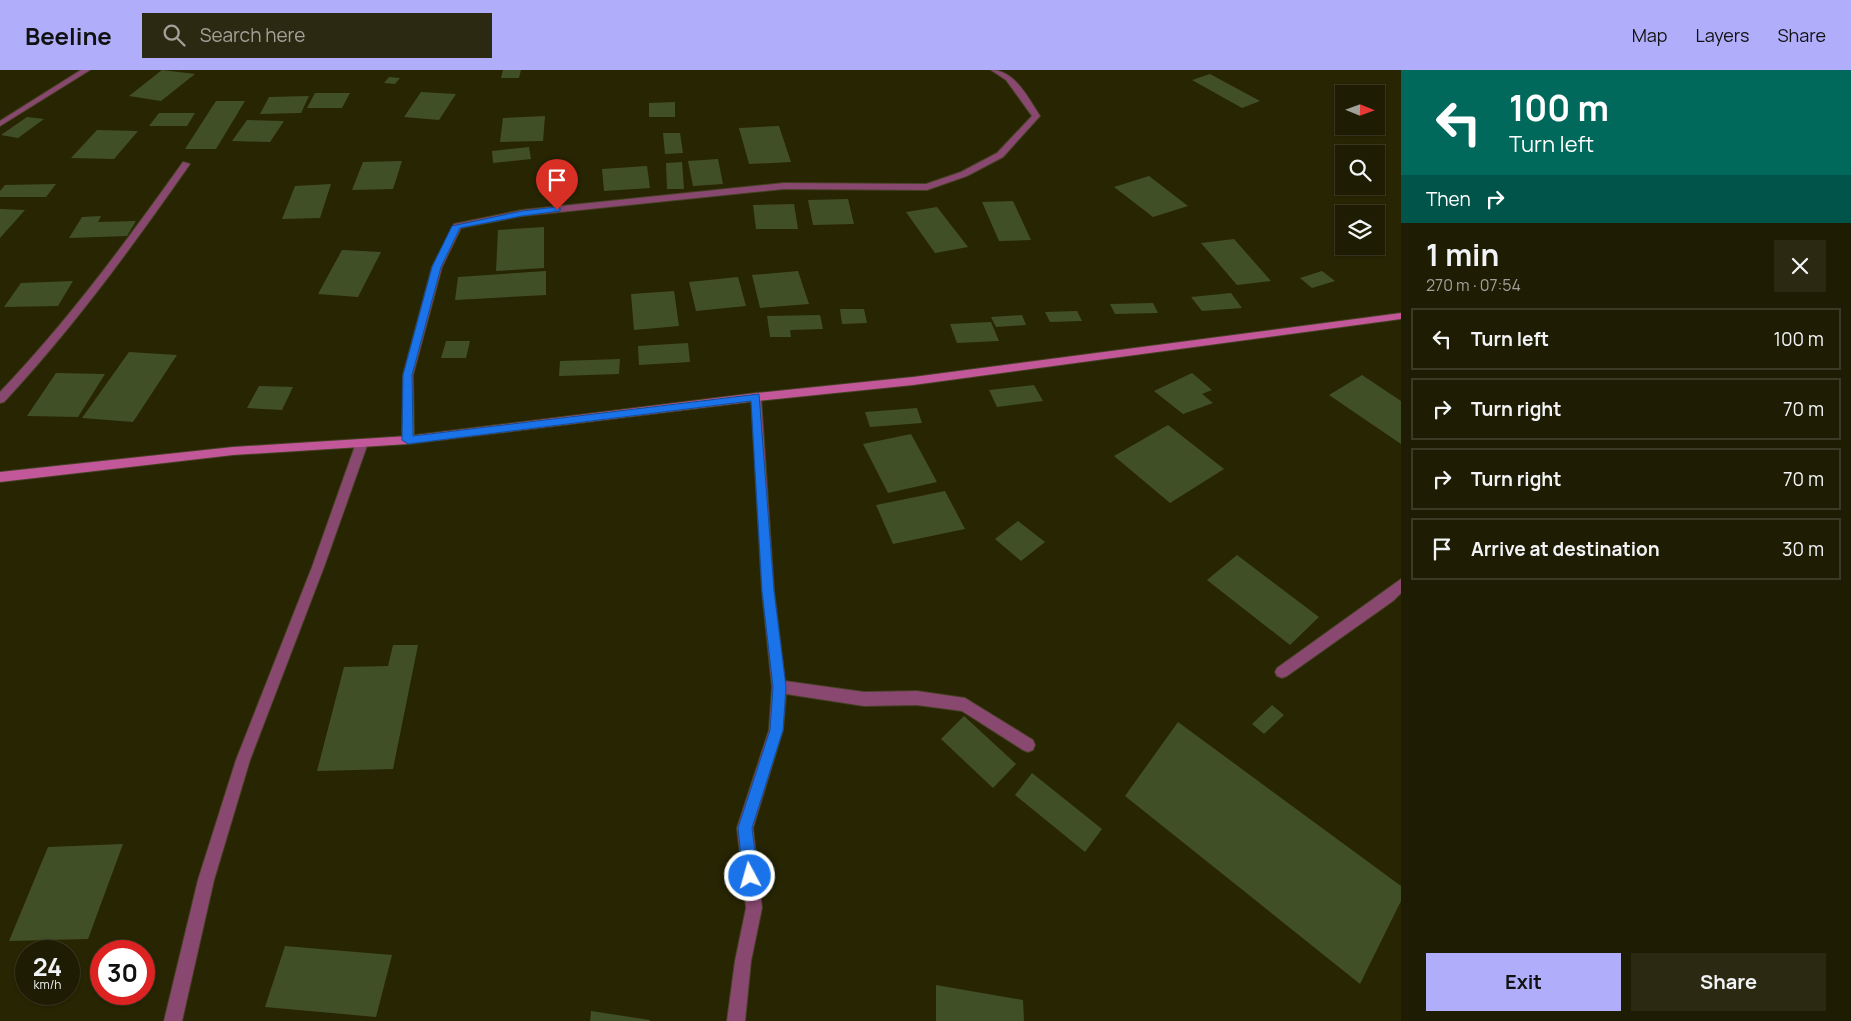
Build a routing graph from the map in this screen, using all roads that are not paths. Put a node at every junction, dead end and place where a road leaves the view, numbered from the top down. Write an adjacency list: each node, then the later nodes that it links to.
1 (86, 70): 3 (street)
2 (995, 70): 8 (street)
3 (0, 124)
4 (186, 164): 7 (street)
5 (1401, 316): 6 (street)
6 (756, 397): 8 (street); 13 (street)
7 (0, 399)
8 (408, 440): 9 (street)
9 (362, 443): 10 (street); 15 (street)
10 (0, 477)
11 (1401, 584): 12 (street)
12 (1282, 672)
13 (780, 687): 14 (street); 16 (street)
14 (1028, 745)
15 (173, 1021)
16 (736, 1021)

